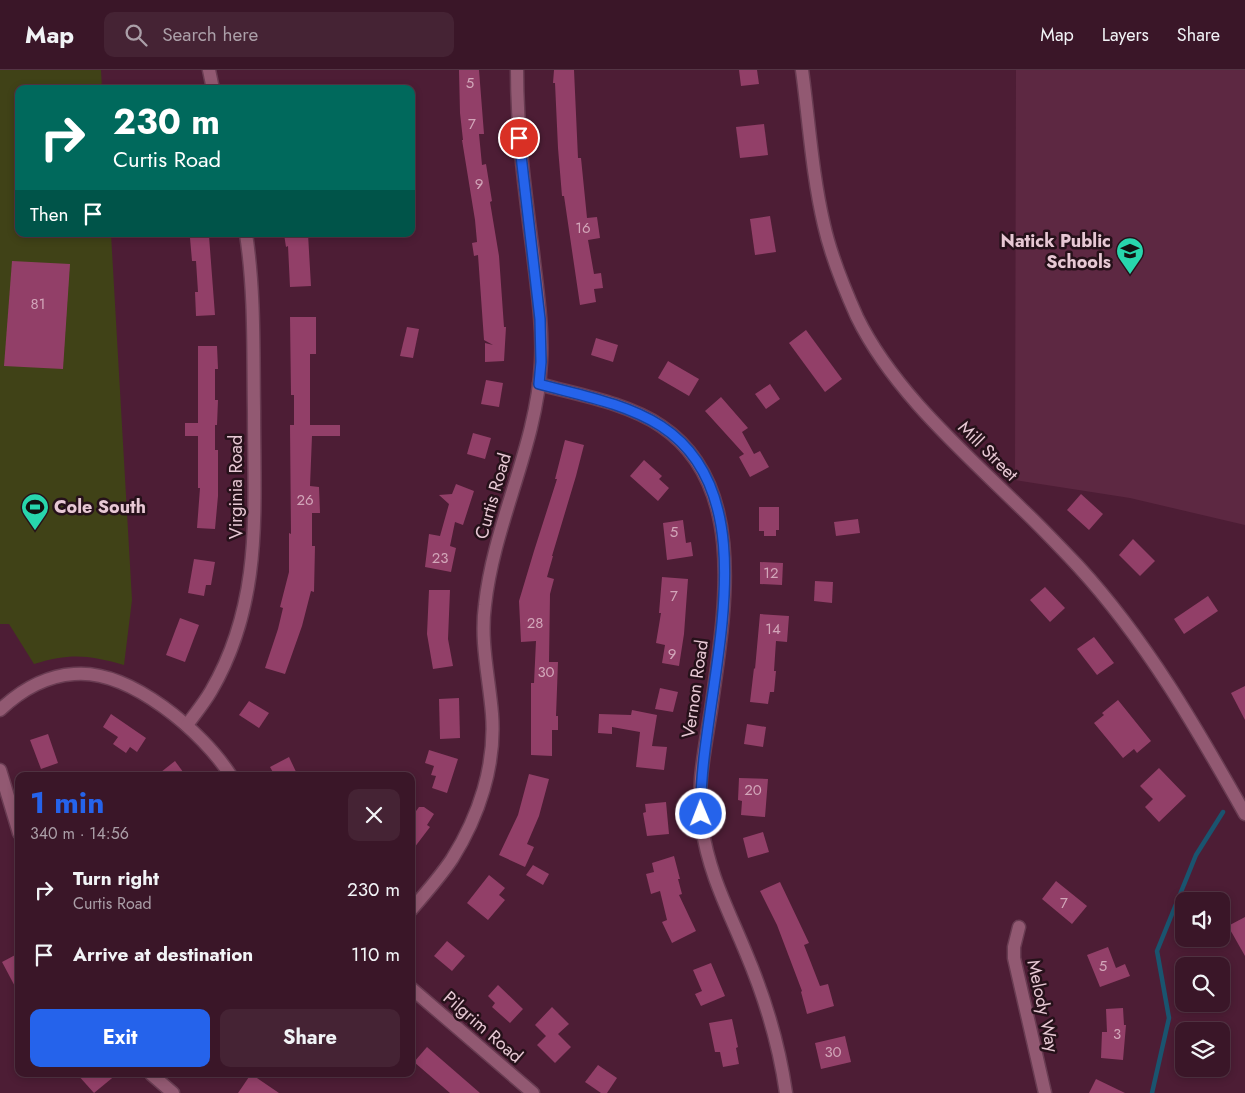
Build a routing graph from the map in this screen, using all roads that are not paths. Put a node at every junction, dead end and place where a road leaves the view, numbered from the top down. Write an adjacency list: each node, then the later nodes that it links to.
1 (209, 70): 4 (street)
2 (517, 70): 6 (street, Curtis Road)
3 (802, 70): 11 (street, Mill Street)
4 (213, 85)
5 (246, 237): 8 (street, Virginia Road)
6 (539, 384): 13 (street, Curtis Road); 19 (street, Vernon Road)
7 (0, 710): 8 (street)
8 (186, 725): 10 (street)
9 (0, 770): 12 (street)
10 (228, 772)
11 (1245, 814)
12 (15, 820)
13 (415, 905)
14 (1019, 927): 20 (street, Melody Way)
15 (415, 991): 18 (street, Pilgrim Road)
16 (154, 1077): 17 (street)
17 (173, 1093)
18 (532, 1093)
19 (786, 1093)
20 (1045, 1093)

